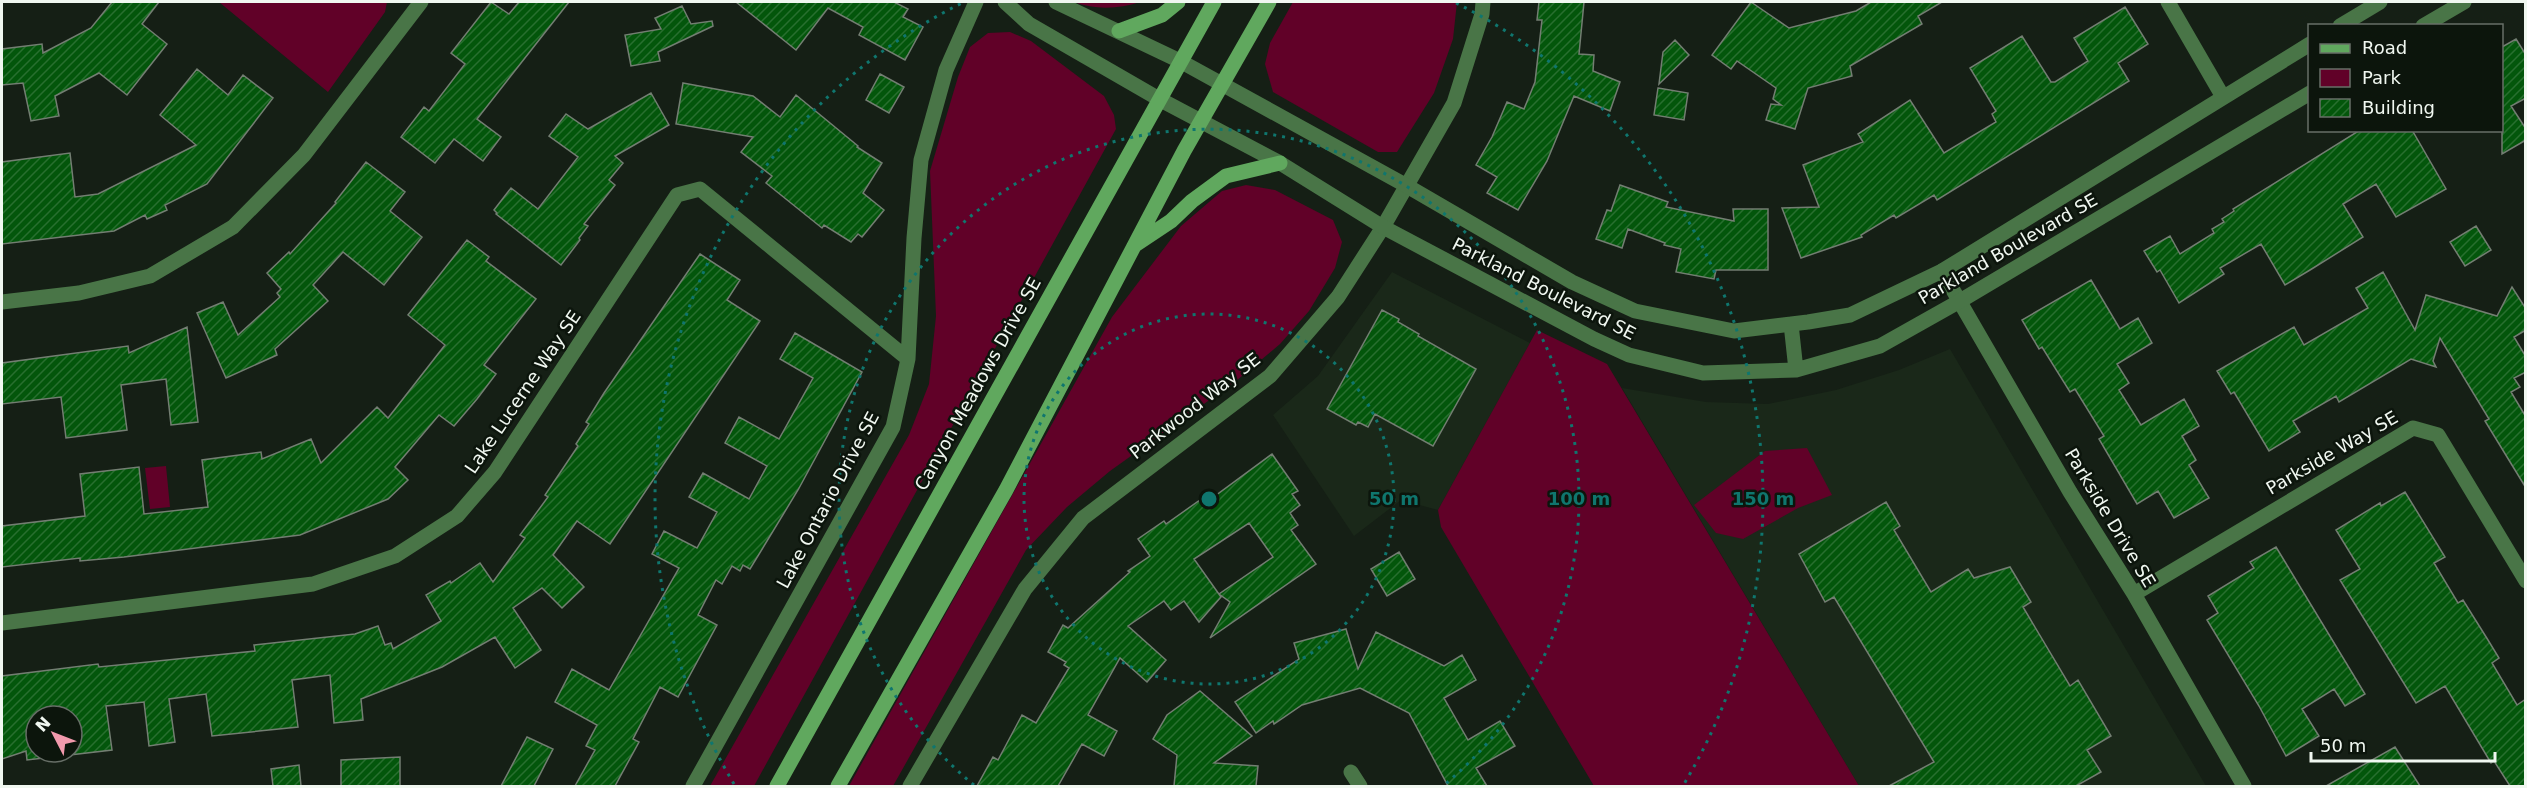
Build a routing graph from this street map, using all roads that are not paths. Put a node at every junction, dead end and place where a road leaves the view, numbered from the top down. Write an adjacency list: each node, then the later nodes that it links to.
1 (421, 2): 28 (street)
2 (976, 2): 30 (street, Lake Ontario Drive SE)
3 (1005, 2): 20 (street, Parkland Boulevard SE)
4 (1056, 2): 14 (street, Parkland Boulevard SE)
5 (1178, 2): 14 (main road)
6 (1214, 2): 16 (main road, Canyon Meadows Drive SE)
7 (1269, 2): 17 (main road)
8 (1484, 2): 23 (street, Parkwood Way SE)
9 (2168, 2): 19 (street)
10 (2380, 2): 12 (street)
11 (2464, 2): 13 (street)
12 (2343, 24)
13 (2426, 24)
14 (1119, 31): 16 (street, Parkland Boulevard SE)
15 (2308, 45): 19 (street, Parkland Boulevard SE)
16 (1180, 61): 17 (street, Parkland Boulevard SE); 20 (main road, Canyon Meadows Drive SE)
17 (1222, 83): 21 (main road); 23 (street, Parkland Boulevard SE)
18 (2308, 94): 27 (street, Parkland Boulevard SE)
19 (2223, 97): 26 (street, Parkland Boulevard SE)
20 (1159, 99): 21 (street, Parkland Boulevard SE); 37 (main road, Canyon Meadows Drive SE)
21 (1200, 122): 22 (street, Parkland Boulevard SE); 25 (main road)
22 (1280, 163): 24 (street, Parkland Boulevard SE); 25 (main road)
23 (1407, 186): 24 (street, Parkwood Way SE); 29 (street, Parkland Boulevard SE)
24 (1383, 227): 31 (street, Parkland Boulevard SE); 39 (street, Parkwood Way SE)
25 (1133, 246): 38 (main road)
26 (1942, 271): 27 (street, Parkside Drive SE); 29 (street, Parkland Boulevard SE)
27 (1960, 301): 31 (street, Parkland Boulevard SE); 33 (street, Parkside Drive SE)
28 (2, 302)
29 (1791, 324): 31 (street)
30 (908, 359): 34 (street, Lake Lucerne Way SE); 36 (street, Lake Ontario Drive SE)
31 (1796, 370)
32 (2526, 581): 33 (street, Parkside Way SE)
33 (2134, 594): 41 (street, Parkside Drive SE)
34 (2, 623)
35 (1351, 772): 40 (street)
36 (693, 786)
37 (777, 786)
38 (838, 786)
39 (910, 786)
40 (1360, 786)
41 (2244, 786)

